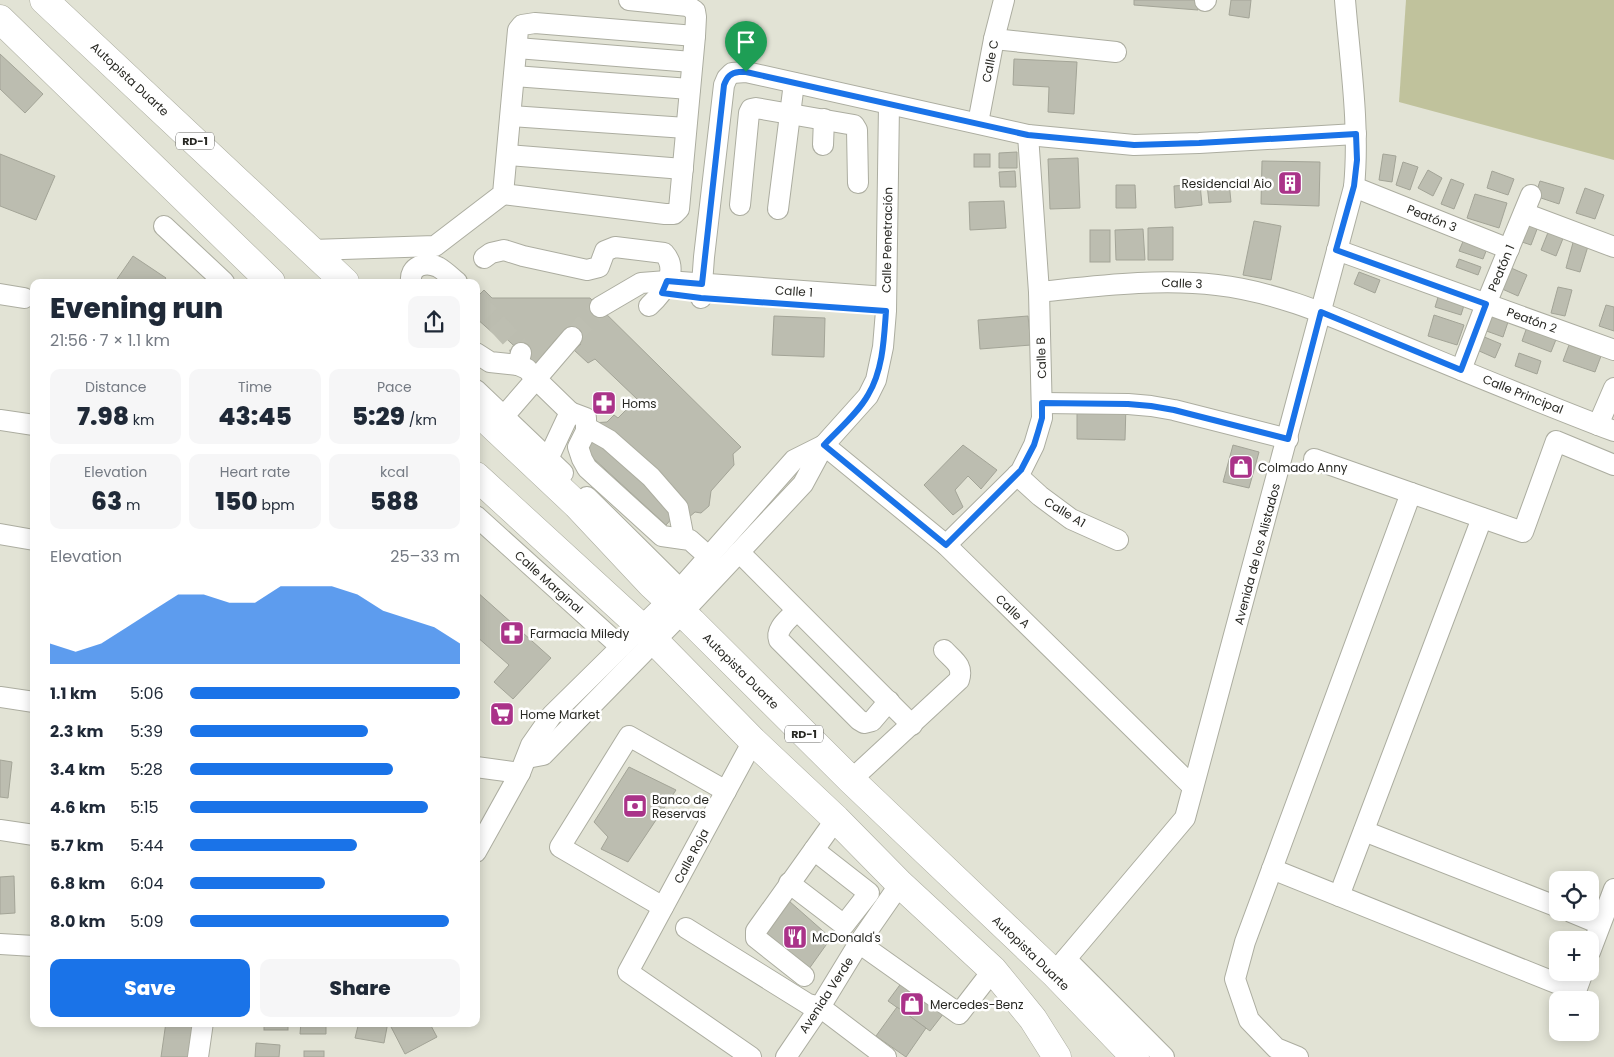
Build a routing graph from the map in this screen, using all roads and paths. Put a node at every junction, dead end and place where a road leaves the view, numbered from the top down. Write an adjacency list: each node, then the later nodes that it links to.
1 (44, 0): 33 (highway, Autopista Duarte / RD-1)
2 (629, 0): 6 (street)
3 (1004, 0): 7 (street, Calle C)
4 (1345, 0): 20 (street, Avenida de los Alistados)
5 (0, 19): 37 (highway)
6 (695, 36): 8 (street); 10 (street)
7 (994, 39): 9 (street); 18 (street, Calle C)
8 (517, 48): 10 (street); 11 (street)
9 (1116, 52)
10 (692, 62): 13 (street)
11 (514, 76): 13 (street); 16 (street)
12 (794, 83): 14 (street); 15 (street); 41 (street)
13 (690, 89): 19 (street)
14 (889, 105): 18 (street); 46 (street, Calle Penetración)
15 (790, 113): 17 (street); 28 (street); 29 (street)
16 (511, 116): 19 (street); 23 (street)
17 (824, 119): 22 (street); 25 (street)
18 (978, 123): 21 (street)
19 (686, 128): 24 (street)
20 (1356, 134): 21 (street); 26 (street, Avenida de los Alistados)
21 (1028, 135): 42 (street, Calle B)
22 (823, 145)
23 (507, 155): 24 (street); 27 (street)
24 (682, 169): 27 (street)
25 (858, 183)
26 (1354, 186): 32 (street, Peatón 3); 34 (street, Avenida de los Alistados)
27 (504, 194): 33 (street)
28 (740, 206)
29 (778, 209)
30 (164, 226): 36 (street)
31 (1614, 248): 32 (street, Peatón 1)
32 (1509, 249): 47 (street, Peatón 1)
33 (312, 250): 38 (highway, Autopista Duarte / RD-1)
34 (1336, 250): 47 (street, Peatón 2); 49 (street, Avenida de los Alistados)
35 (484, 258): 43 (street)
36 (221, 279)
37 (269, 279)
38 (346, 279)
39 (410, 279): 40 (street)
40 (453, 279)
41 (702, 291): 43 (street, Calle 1); 46 (street, Calle 1)
42 (1039, 292): 49 (street, Calle 3); 57 (street, Calle B)
43 (660, 293): 48 (street, Calle 1)
44 (0, 294): 45 (street)
45 (24, 298)
46 (886, 304): 66 (street, Calle Penetración)
47 (1486, 304): 51 (street, Peatón 2); 53 (street, Peatón 1)
48 (600, 308)
49 (1321, 312): 53 (street, Calle Principal); 65 (street, Avenida de los Alistados)
50 (572, 337): 54 (street)
51 (1614, 350)
52 (480, 356): 54 (street)
53 (1461, 370): 64 (street, Calle Principal)
54 (536, 379): 58 (street); 60 (street)
55 (1614, 388): 64 (street)
56 (480, 394): 60 (street)
57 (1042, 403): 65 (street); 70 (street, Calle B)
58 (570, 412): 63 (street); 67 (street)
59 (480, 414): 82 (highway, Autopista Duarte / RD-1)
60 (504, 416): 67 (street)
61 (0, 420): 62 (street)
62 (30, 424)
63 (586, 427): 77 (street); 77 (street)
64 (1606, 428)
65 (1288, 439): 95 (street, Avenida de los Alistados)
66 (824, 445): 79 (street, Calle A); 80 (street, Calle Penetración); 81 (street, Calle Penetración)
67 (548, 459): 82 (street)
68 (1314, 459): 72 (street)
69 (1614, 465): 73 (street)
70 (1016, 475): 78 (street, Calle A1); 79 (street, Calle B)
71 (480, 480): 84 (highway)
72 (1410, 493): 73 (street); 103 (street)
73 (1482, 518): 99 (street)
74 (480, 520): 85 (street, Calle Marginal)
75 (0, 534): 76 (street)
76 (30, 539)
77 (684, 539): 81 (street)
78 (1118, 540)
79 (946, 545): 95 (street, Calle A)
80 (739, 552): 82 (street, Calle Penetración); 83 (street)
81 (708, 556): 82 (street, Calle Penetración)
82 (677, 601): 84 (street); 94 (highway, Autopista Duarte / RD-1)
83 (796, 611): 89 (street); 89 (street)
84 (648, 634): 85 (street); 91 (highway); 92 (street)
85 (621, 647): 92 (street)
86 (944, 650): 90 (street)
87 (0, 697): 88 (street)
88 (30, 701)
89 (888, 701): 90 (street)
90 (912, 725): 94 (street)
91 (753, 741): 96 (street, Calle Roja); 97 (highway)
92 (523, 766): 93 (street); 101 (street)
93 (480, 767)
94 (851, 780): 117 (highway, Autopista Duarte / RD-1)
95 (1193, 787): 117 (street, Avenida de los Alistados)
96 (726, 791): 109 (street, Calle Roja); 109 (street)
97 (836, 819): 102 (street); 105 (highway)
98 (0, 830): 100 (street)
99 (1364, 831): 107 (street); 108 (street)
100 (30, 834)
101 (480, 845)
102 (814, 850): 104 (street); 104 (street)
103 (1272, 869): 107 (street); 134 (street)
104 (790, 883): 119 (street)
105 (900, 884): 115 (street, Avenida Verde); 118 (highway)
106 (1614, 889): 111 (street)
107 (1339, 896): 120 (street)
108 (1549, 903)
109 (663, 907): 127 (street, Calle Roja)
110 (1592, 921): 111 (street)
111 (1600, 924): 113 (street)
112 (686, 928): 123 (street)
113 (1598, 931)
114 (0, 944): 116 (street)
115 (859, 944): 118 (street); 123 (street, Avenida Verde)
116 (30, 946)
117 (1060, 966): 132 (highway, Autopista Duarte / RD-1); 133 (street)
118 (993, 970): 124 (highway)
119 (804, 976)
120 (1549, 980)
121 (1551, 981): 122 (street)
122 (1580, 981)
123 (820, 1007): 128 (street, Avenida Verde); 129 (street)
124 (1033, 1019): 130 (highway); 131 (highway)
125 (202, 1027): 126 (street)
126 (198, 1057)
127 (751, 1057)
128 (786, 1057)
129 (886, 1057)
130 (1046, 1057)
131 (1057, 1057)
132 (1135, 1057)
133 (1164, 1057)
134 (1298, 1057)

